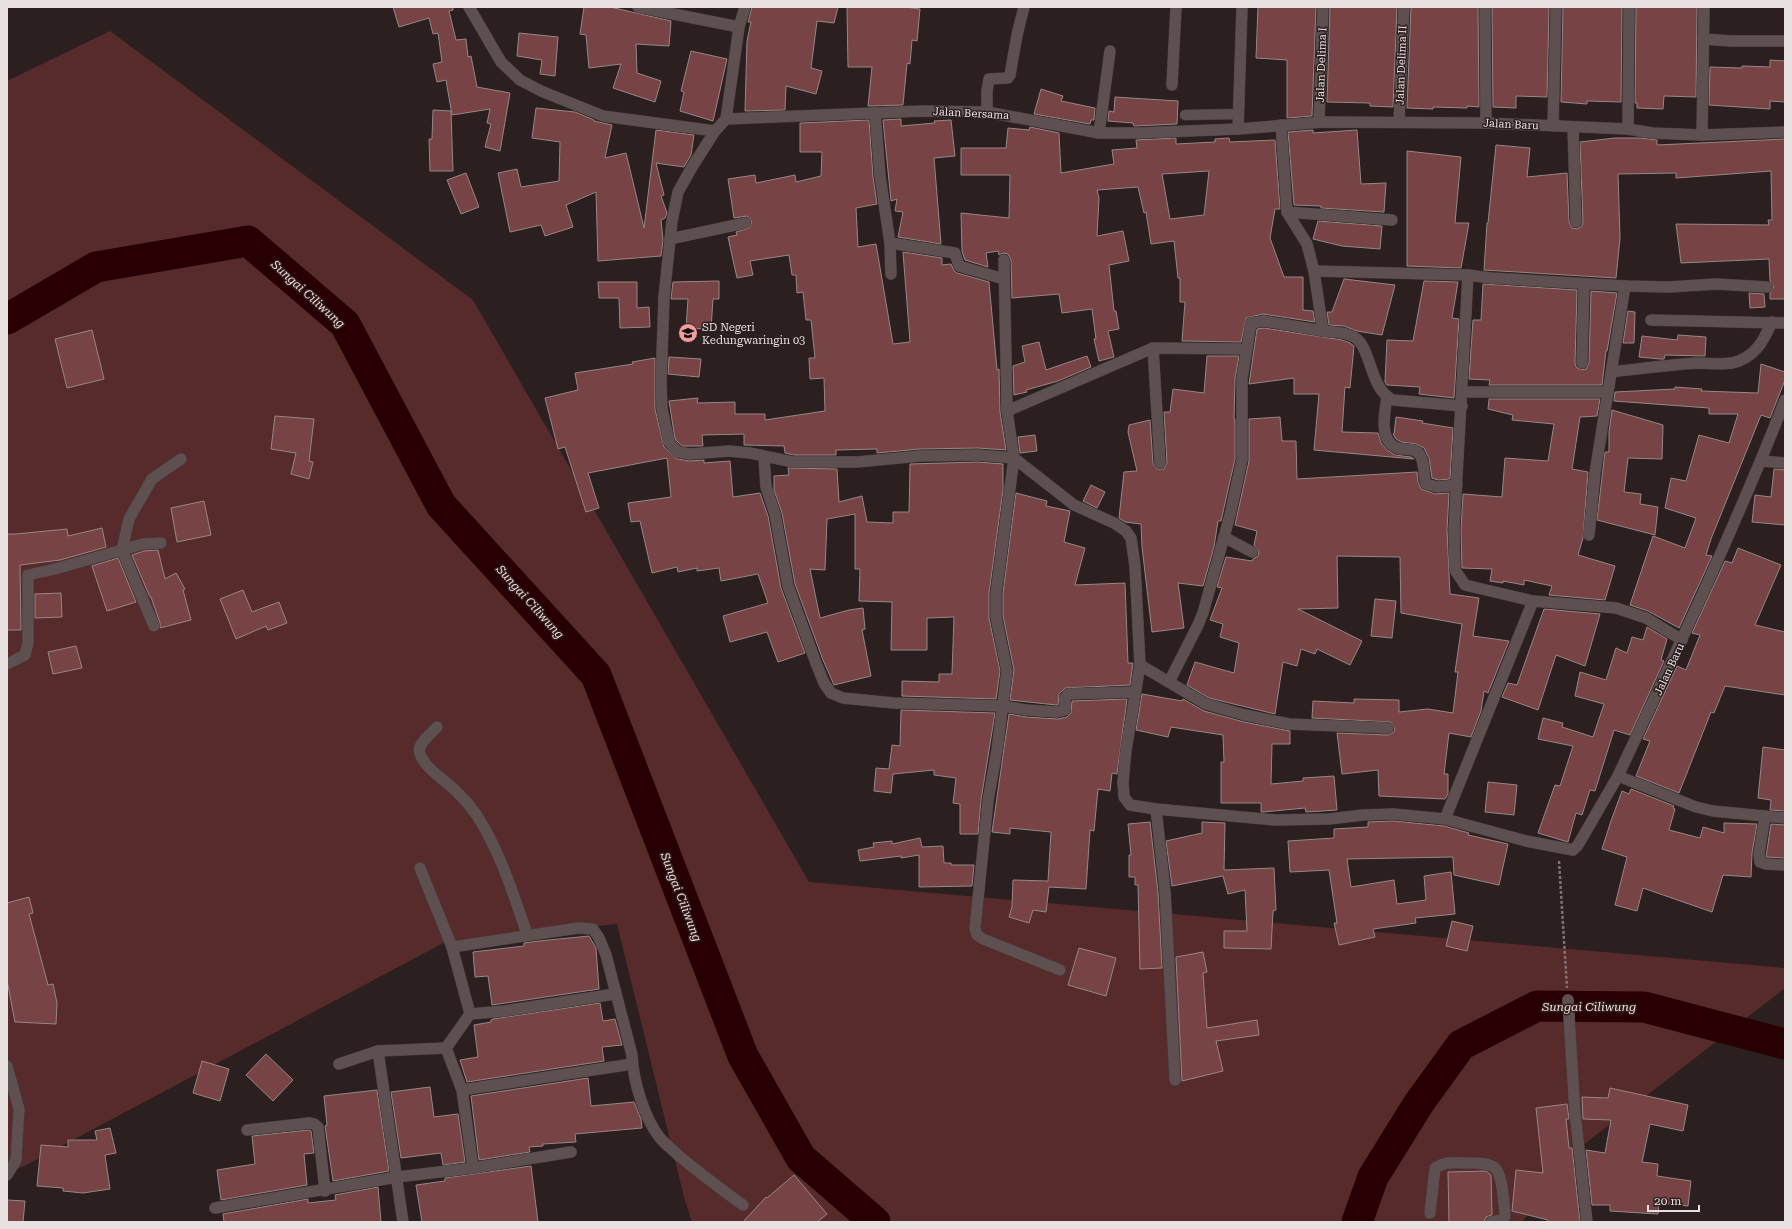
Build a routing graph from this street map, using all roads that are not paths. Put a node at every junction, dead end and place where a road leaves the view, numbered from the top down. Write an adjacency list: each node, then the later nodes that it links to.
1 (469, 7): 31 (street)
2 (638, 7): 13 (street)
3 (745, 7): 13 (street)
4 (1024, 7): 19 (street)
5 (1176, 7): 17 (street)
6 (1242, 7): 20 (street)
7 (1323, 7): 23 (street, Jalan Delima I)
8 (1404, 7): 24 (street, Jalan Delima II)
9 (1485, 7): 25 (street)
10 (1556, 7): 27 (street)
11 (1629, 7): 30 (street)
12 (1704, 7): 14 (street)
13 (738, 26): 22 (street)
14 (1703, 39): 15 (street); 34 (street)
15 (1785, 41)
16 (1110, 51): 33 (street)
17 (1172, 85)
18 (875, 112): 19 (street, Jalan Bersama); 22 (street, Jalan Bersama); 40 (street)
19 (987, 112): 33 (street, Jalan Bersama)
20 (1238, 114): 21 (lane); 29 (street)
21 (1185, 116)
22 (726, 119): 31 (street)
23 (1319, 122): 24 (street, Jalan Baru); 26 (street, Jalan Baru)
24 (1399, 122): 25 (street, Jalan Baru)
25 (1486, 123): 27 (street, Jalan Baru)
26 (1280, 125): 29 (street, Jalan Baru); 35 (street)
27 (1553, 126): 28 (street, Jalan Baru)
28 (1573, 127): 30 (street, Jalan Baru); 37 (street)
29 (1238, 128): 33 (street, Jalan Bersama)
30 (1628, 129): 34 (street, Jalan Baru)
31 (715, 131): 39 (street)
32 (1785, 132): 34 (street, Jalan Baru)
33 (1099, 133)
34 (1702, 135)
35 (1287, 212): 36 (street); 42 (street)
36 (1392, 220)
37 (1576, 222)
38 (744, 223): 39 (street)
39 (670, 239): 63 (street)
40 (890, 243): 43 (street); 45 (street)
41 (1004, 260): 45 (street)
42 (1314, 271): 44 (street); 52 (street)
43 (891, 274)
44 (1468, 275): 46 (street); 57 (street)
45 (1004, 279): 62 (street)
46 (1584, 284): 47 (street); 55 (street)
47 (1624, 286): 48 (street); 56 (street)
48 (1767, 287)
49 (1651, 320): 50 (street)
50 (1772, 322): 51 (street); 56 (street)
51 (1785, 323)
52 (1323, 331): 54 (street); 59 (street)
53 (1153, 348): 54 (street); 62 (street); 67 (street)
54 (1246, 349): 71 (street)
55 (1582, 363)
56 (1611, 372): 58 (street)
57 (1462, 392): 58 (street); 61 (street)
58 (1607, 392): 70 (street)
59 (1387, 397): 61 (street); 69 (street)
60 (1785, 400): 66 (street, Jalan Baru)
61 (1462, 406): 69 (street)
62 (1007, 411): 64 (street)
63 (764, 457): 64 (street); 82 (street)
64 (1014, 458): 79 (street, Jalan Baru); 82 (street)
65 (181, 459): 73 (street)
66 (1761, 461): 68 (street); 77 (street, Jalan Baru)
67 (1160, 463)
68 (1785, 463)
69 (1457, 485): 75 (street)
70 (1589, 534)
71 (1224, 537): 74 (street); 80 (street)
72 (160, 543): 73 (street)
73 (122, 550): 76 (street); 78 (street)
74 (1252, 552)
75 (1533, 601): 77 (street); 89 (street)
76 (154, 626)
77 (1682, 640): 85 (street, Jalan Baru)
78 (7, 664)
79 (1140, 665): 80 (street); 81 (street, Jalan Baru)
80 (1169, 682): 84 (street)
81 (1135, 692): 82 (street); 86 (street, Jalan Baru)
82 (1003, 706): 94 (street)
83 (437, 727): 92 (street)
84 (1388, 728)
85 (1618, 776): 87 (street); 89 (street, Jalan Baru)
86 (1156, 809): 89 (street, Jalan Baru); 103 (street)
87 (1765, 816): 88 (street); 90 (street)
88 (1785, 818)
89 (1445, 819)
90 (1785, 865)
91 (420, 868): 93 (street)
92 (527, 934): 93 (street); 95 (street)
93 (452, 947): 97 (street)
94 (1060, 970)
95 (615, 994): 97 (street); 101 (street)
96 (1568, 1000): 116 (street)
97 (470, 1014): 98 (street)
98 (446, 1048): 99 (street); 104 (street)
99 (378, 1052): 100 (street); 109 (street)
100 (339, 1064)
101 (632, 1064): 104 (street); 111 (street)
102 (7, 1066): 108 (street)
103 (1175, 1080)
104 (462, 1090): 107 (street)
105 (246, 1130): 110 (street)
106 (571, 1152): 107 (street)
107 (473, 1168): 109 (street)
108 (7, 1175)
109 (397, 1177): 110 (street); 114 (street)
110 (325, 1191): 112 (street)
111 (743, 1205)
112 (215, 1208)
113 (1430, 1213): 115 (street)
114 (403, 1222)
115 (1491, 1222)
116 (1587, 1222)

